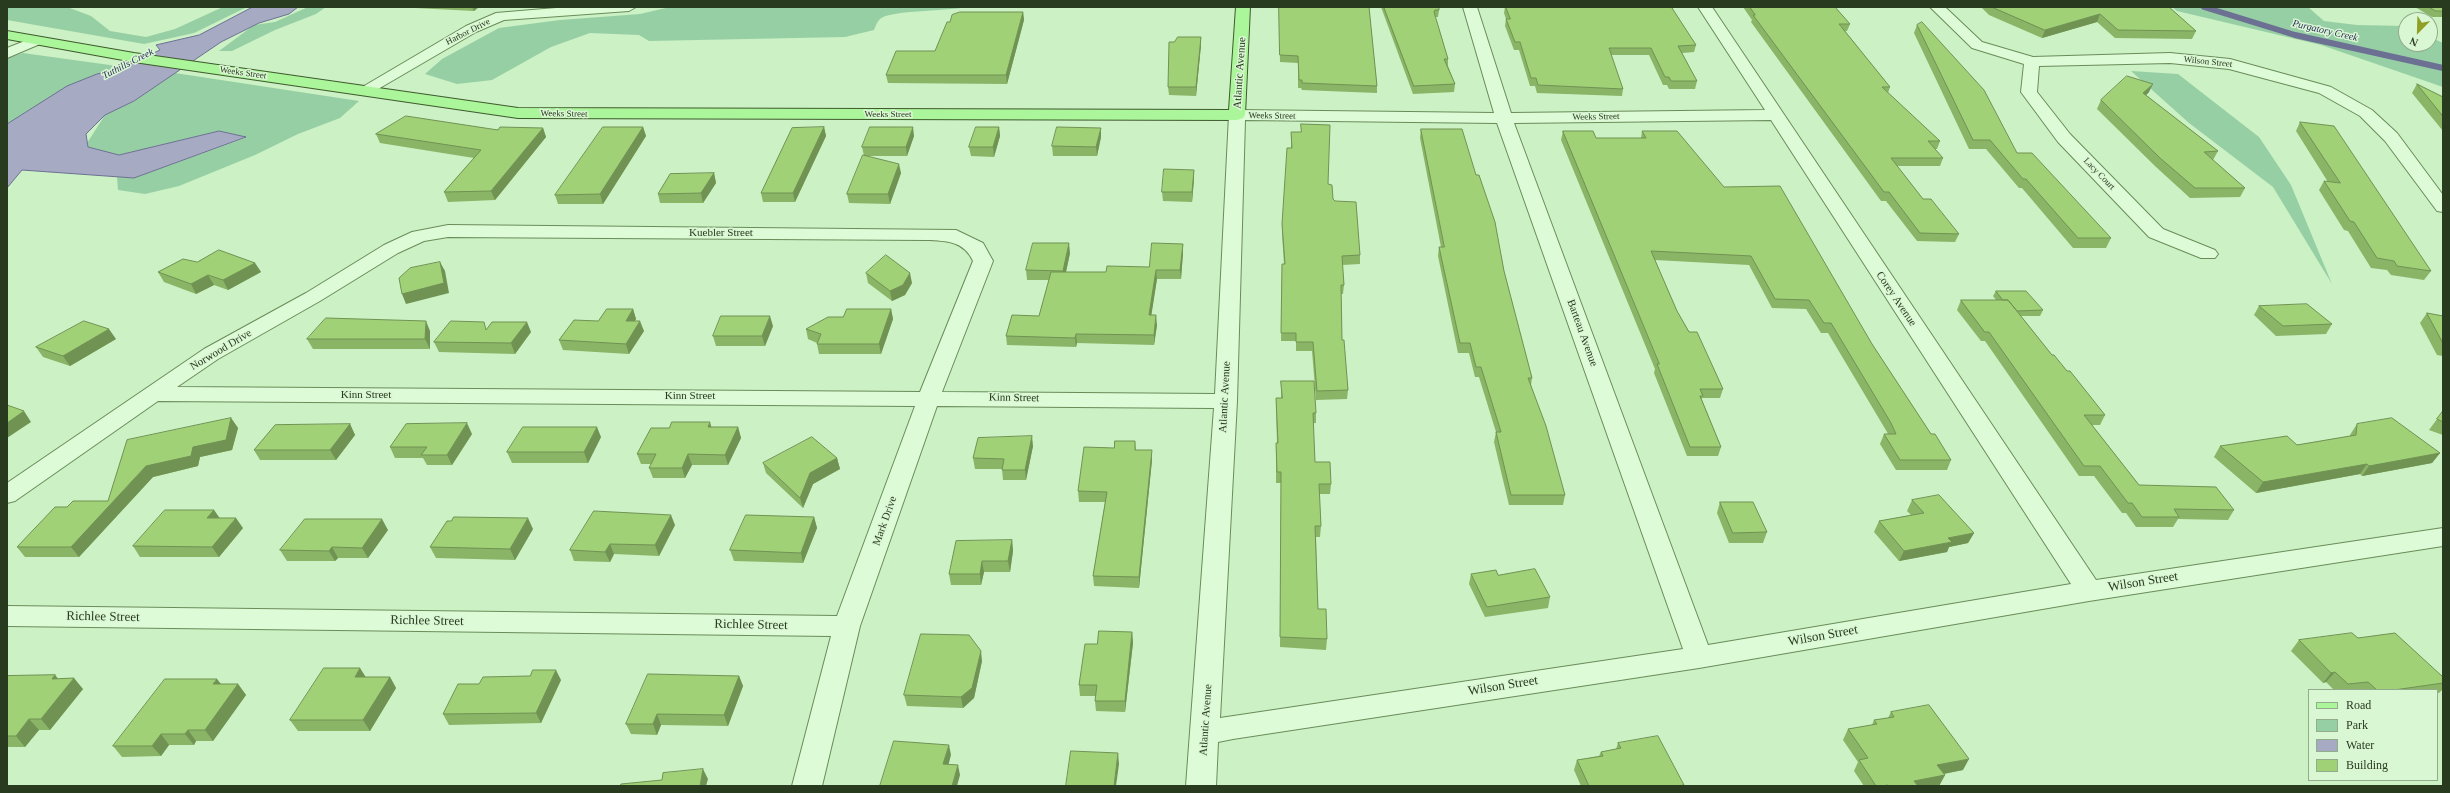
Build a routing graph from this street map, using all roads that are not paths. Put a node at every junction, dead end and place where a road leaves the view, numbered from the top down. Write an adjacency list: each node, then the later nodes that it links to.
1 (629, 7): 10 (street, Harbor Drive)
2 (1243, 7): 11 (main road, Atlantic Avenue)
3 (1470, 7): 13 (street, Barteau Avenue)
4 (1705, 7): 12 (street, Corey Avenue)
5 (1937, 7): 9 (street, Wilson Street)
6 (7, 36): 7 (main road, Weeks Street)
7 (36, 41): 8 (street); 10 (main road, Weeks Street)
8 (7, 53)
9 (2032, 62): 14 (street, Wilson Street); 16 (street, Lacy Court)
10 (367, 90): 11 (main road, Weeks Street)
11 (1236, 115): 13 (street, Weeks Street); 20 (street, Atlantic Avenue)
12 (1774, 115): 13 (street, Weeks Street); 23 (street, Corey Avenue)
13 (1504, 118): 26 (street, Barteau Avenue)
14 (2443, 207)
15 (448, 231): 17 (street, Kuebler Street); 18 (street, Norwood Drive)
16 (2208, 254)
17 (983, 261): 19 (street, Mark Drive)
18 (154, 394): 19 (street, Kinn Street); 21 (street, Norwood Drive)
19 (929, 397): 20 (street, Kinn Street); 25 (street, Mark Drive)
20 (1226, 401): 27 (street, Atlantic Avenue)
21 (7, 495)
22 (2443, 537): 23 (street, Wilson Street)
23 (2089, 591): 26 (street, Wilson Street)
24 (7, 616): 25 (street, Richlee Street)
25 (847, 626): 28 (street, Mark Drive)
26 (1699, 657): 27 (street, Wilson Street)
27 (1204, 733): 29 (street, Atlantic Avenue)
28 (807, 786)
29 (1201, 786)

